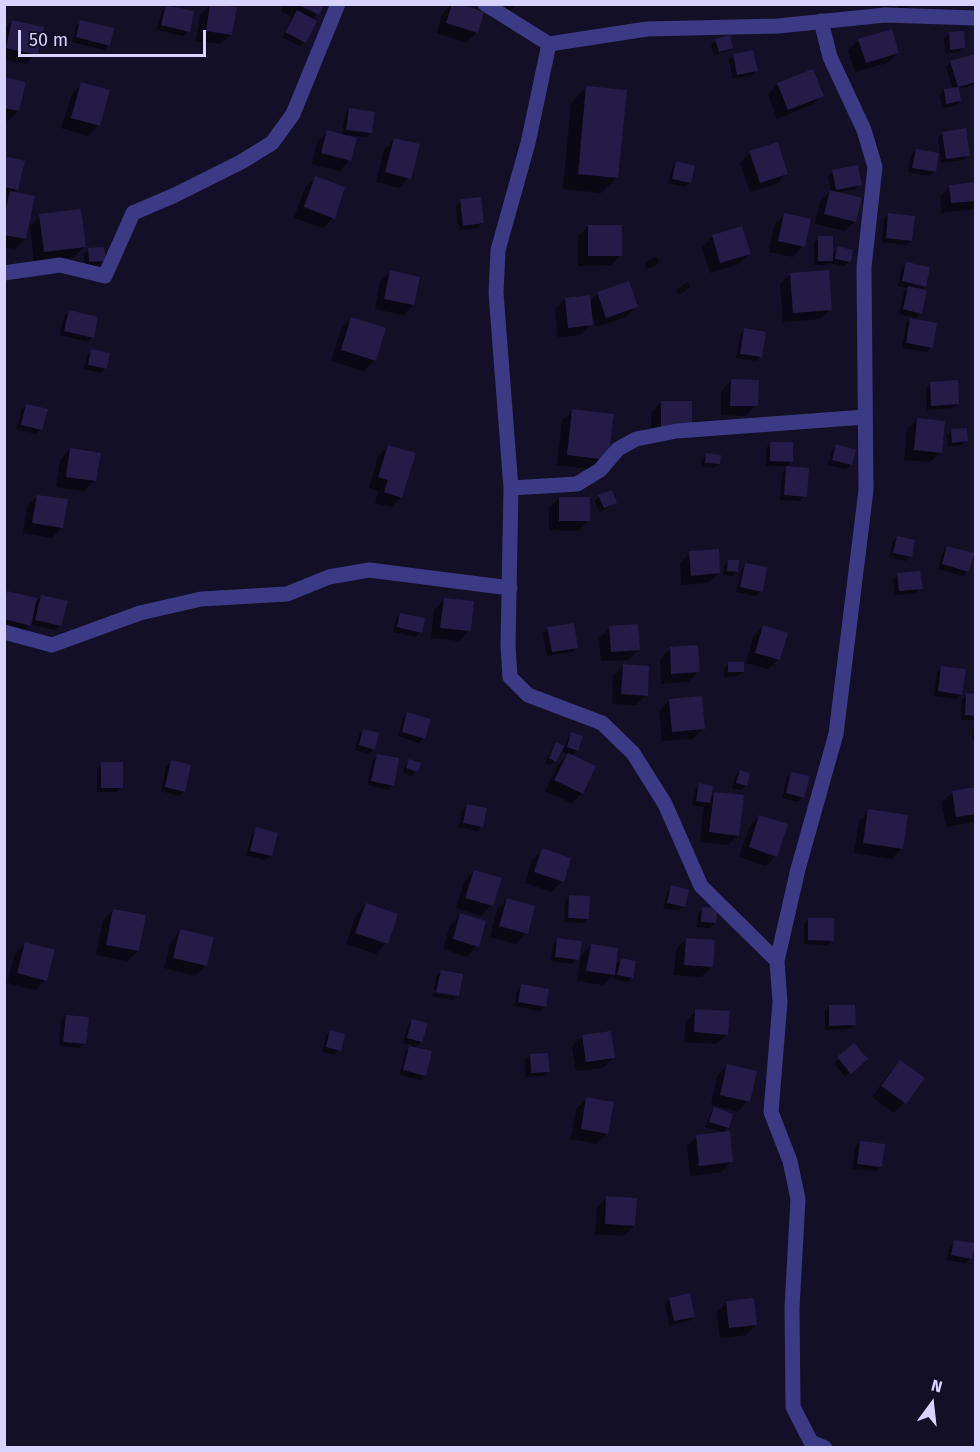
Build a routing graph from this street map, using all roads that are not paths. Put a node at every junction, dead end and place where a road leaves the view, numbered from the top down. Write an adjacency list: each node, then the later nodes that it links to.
1 (338, 4): 6 (street)
2 (485, 4): 5 (street)
3 (975, 18): 4 (street)
4 (820, 21): 5 (street); 7 (street)
5 (549, 44): 8 (street)
6 (4, 273)
7 (865, 417): 8 (street); 11 (street)
8 (511, 488): 9 (street)
9 (510, 588): 10 (street); 11 (street)
10 (4, 632)
11 (777, 961): 12 (street)
12 (825, 1448)

